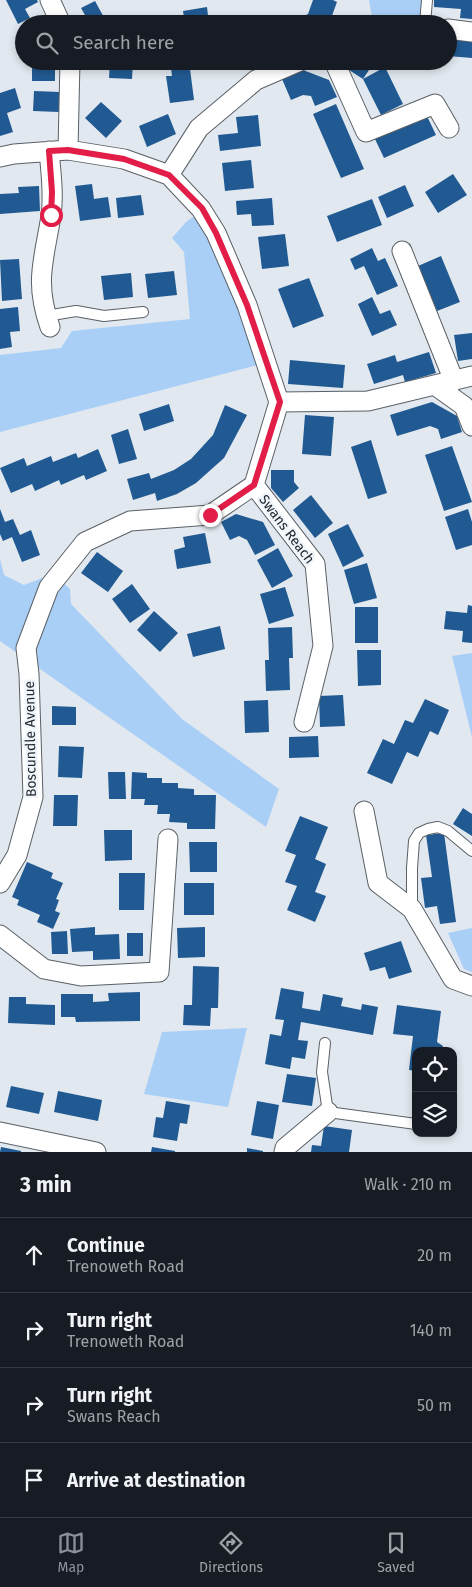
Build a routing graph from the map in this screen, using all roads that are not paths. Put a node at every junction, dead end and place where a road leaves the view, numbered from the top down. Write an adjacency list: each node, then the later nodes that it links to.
1 (50, 0): 3 (street)
2 (427, 0): 4 (lane)
3 (57, 15)
4 (425, 15)
5 (457, 30): 6 (street)
6 (472, 32)
7 (70, 70): 11 (street)
8 (279, 70): 14 (street)
9 (338, 70): 10 (street)
10 (449, 128)
11 (68, 150): 12 (street); 14 (street)
12 (49, 151): 13 (street); 17 (street)
13 (0, 157)
14 (169, 175): 19 (street)
15 (402, 251): 18 (street)
16 (143, 312): 17 (lane)
17 (48, 321)
18 (454, 381): 19 (street); 20 (street)
19 (280, 402): 21 (street, Swans Reach)
20 (472, 426)
21 (254, 485): 22 (street, Swans Reach); 23 (street, Swans Reach)
22 (26, 648): 27 (street, Boscundle Avenue)
23 (304, 722)
24 (364, 812): 28 (street)
25 (168, 839): 29 (street)
26 (472, 851): 28 (lane)
27 (0, 883)
28 (412, 909): 30 (street)
29 (0, 934)
30 (472, 986)
31 (325, 1043): 32 (lane)
32 (328, 1112): 33 (lane); 36 (street)
33 (412, 1123)
34 (0, 1132): 35 (street)
35 (96, 1152)
36 (284, 1152)

